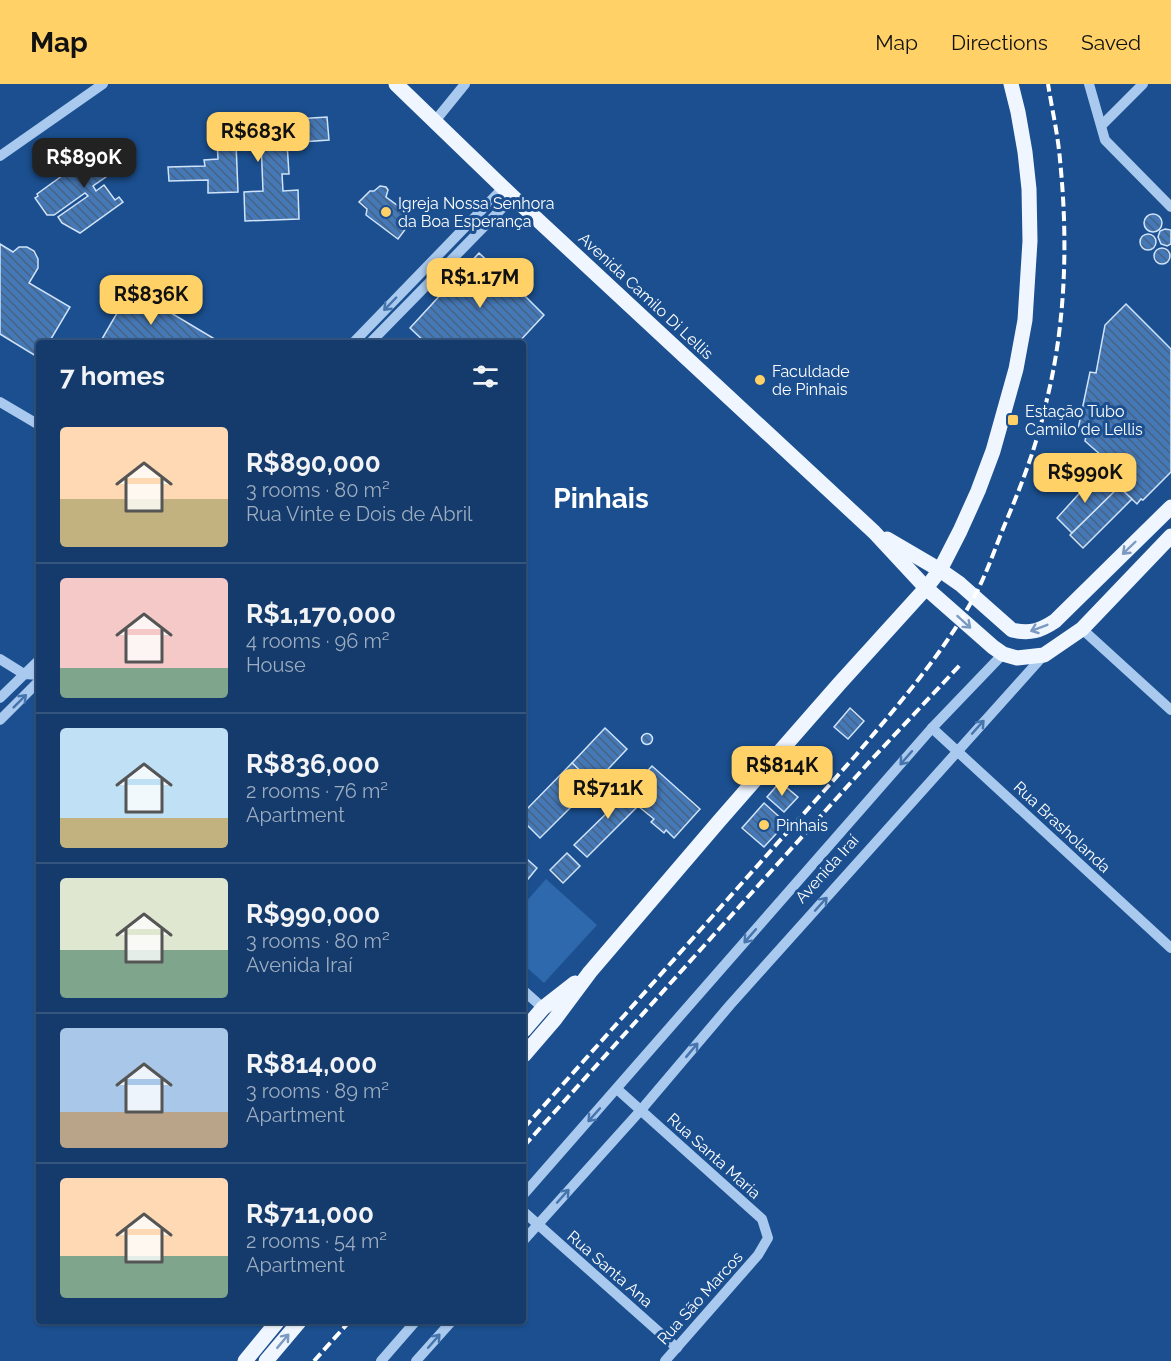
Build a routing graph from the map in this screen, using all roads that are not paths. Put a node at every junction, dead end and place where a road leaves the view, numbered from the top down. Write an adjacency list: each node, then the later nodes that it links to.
1 (103, 84): 9 (street)
2 (396, 84): 7 (main road, Avenida Camilo Di Lellis)
3 (465, 84): 7 (street)
4 (1011, 84): 19 (main road)
5 (1089, 84): 8 (street)
6 (1143, 84): 8 (street)
7 (435, 121): 10 (main road, Avenida Camilo Di Lellis)
8 (1102, 125): 11 (street)
9 (0, 156)
10 (509, 192): 12 (street, one-way to 12); 13 (street); 17 (main road, Avenida Camilo Di Lellis)
11 (1171, 207)
12 (356, 340)
13 (373, 340)
14 (0, 402): 15 (street)
15 (36, 423)
16 (1171, 507): 19 (main road, Avenida Camilo Di Lellis, one-way to 19)
17 (874, 532): 19 (main road, Avenida Camilo Di Lellis); 20 (main road, Avenida Camilo Di Lellis)
18 (1171, 536): 21 (main road, Avenida Iraí)
19 (940, 570): 20 (main road)
20 (926, 588): 22 (main road, Avenida Camilo Di Lellis, one-way to 22); 35 (main road)
21 (1082, 629): 23 (main road, Avenida Iraí); 30 (street)
22 (1003, 654): 23 (main road); 32 (street, Avenida Iraí)
23 (1044, 655): 33 (street, Avenida Iraí, one-way to 23)
24 (0, 659): 26 (street)
25 (36, 663): 26 (street)
26 (24, 674): 27 (street); 29 (street)
27 (36, 675)
28 (36, 684): 31 (street, one-way to 28)
29 (0, 698)
30 (1171, 710)
31 (0, 720)
32 (932, 728): 33 (street, Rua Brasholanda); 40 (street, Avenida Iraí, one-way to 40)
33 (957, 751): 34 (street, Rua Brasholanda); 41 (street, Avenida Iraí, one-way to 33)
34 (1171, 948)
35 (590, 972): 37 (main road); 39 (main road)
36 (526, 993): 37 (street)
37 (543, 1008): 38 (main road)
38 (526, 1028)
39 (526, 1053)
40 (617, 1089): 41 (street, Rua Santa Maria); 42 (street, Avenida Iraí, one-way to 42)
41 (641, 1110): 44 (street, Avenida Iraí, one-way to 41); 46 (street, Rua Santa Maria)
42 (526, 1192)
43 (526, 1214): 44 (street, Rua Santa Ana)
44 (537, 1224): 45 (street, Avenida Iraí); 51 (street, Rua Santa Ana)
45 (526, 1238)
46 (758, 1255): 51 (street, Rua São Marcos)
47 (275, 1324): 52 (main road)
48 (297, 1324): 53 (main road, one-way to 48)
49 (413, 1324): 54 (street)
50 (449, 1324): 55 (street, one-way to 50)
51 (677, 1348): 56 (street, Rua São Marcos)
52 (245, 1361)
53 (266, 1361)
54 (381, 1361)
55 (416, 1361)
56 (664, 1361)

